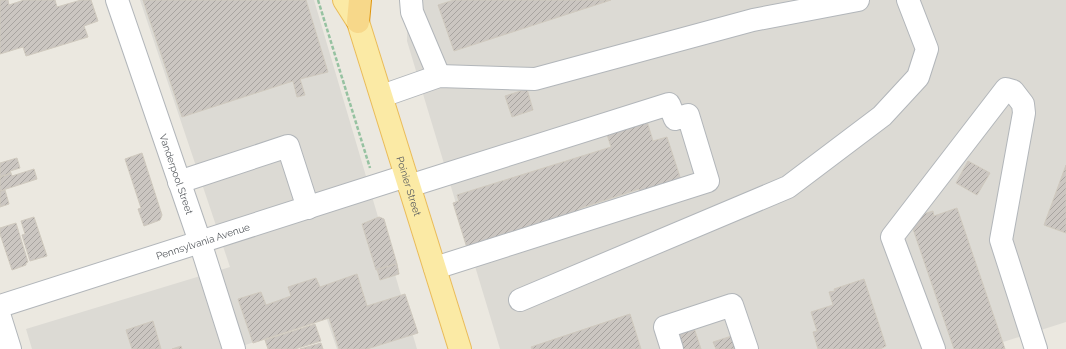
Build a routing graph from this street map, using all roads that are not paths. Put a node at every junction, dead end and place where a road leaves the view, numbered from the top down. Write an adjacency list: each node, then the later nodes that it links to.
1 (116, 0): 11 (street, Vanderpool Street)
2 (344, 0): 7 (main road, Poinier Street)
3 (360, 0): 7 (highway)
4 (410, 0): 8 (street)
5 (858, 0): 8 (street)
6 (908, 0): 15 (street)
7 (358, 22): 9 (main road, Poinier Street)
8 (439, 76): 9 (street)
9 (382, 96): 10 (main road, Poinier Street)
10 (408, 181): 12 (street, Pennsylvania Avenue); 14 (main road, Poinier Street); 14 (street, Pennsylvania Avenue)
11 (180, 182): 12 (street); 13 (street, Vanderpool Street)
12 (308, 208): 13 (street, Pennsylvania Avenue)
13 (200, 242): 16 (street, Pennsylvania Avenue); 19 (street, Vanderpool Street)
14 (435, 268): 20 (main road, Poinier Street)
15 (520, 300)
16 (0, 306)
17 (0, 316): 18 (street)
18 (10, 349)
19 (234, 349)
20 (460, 349)
21 (672, 349): 22 (street)
22 (747, 349)
23 (934, 349): 24 (street)
24 (1036, 349)

